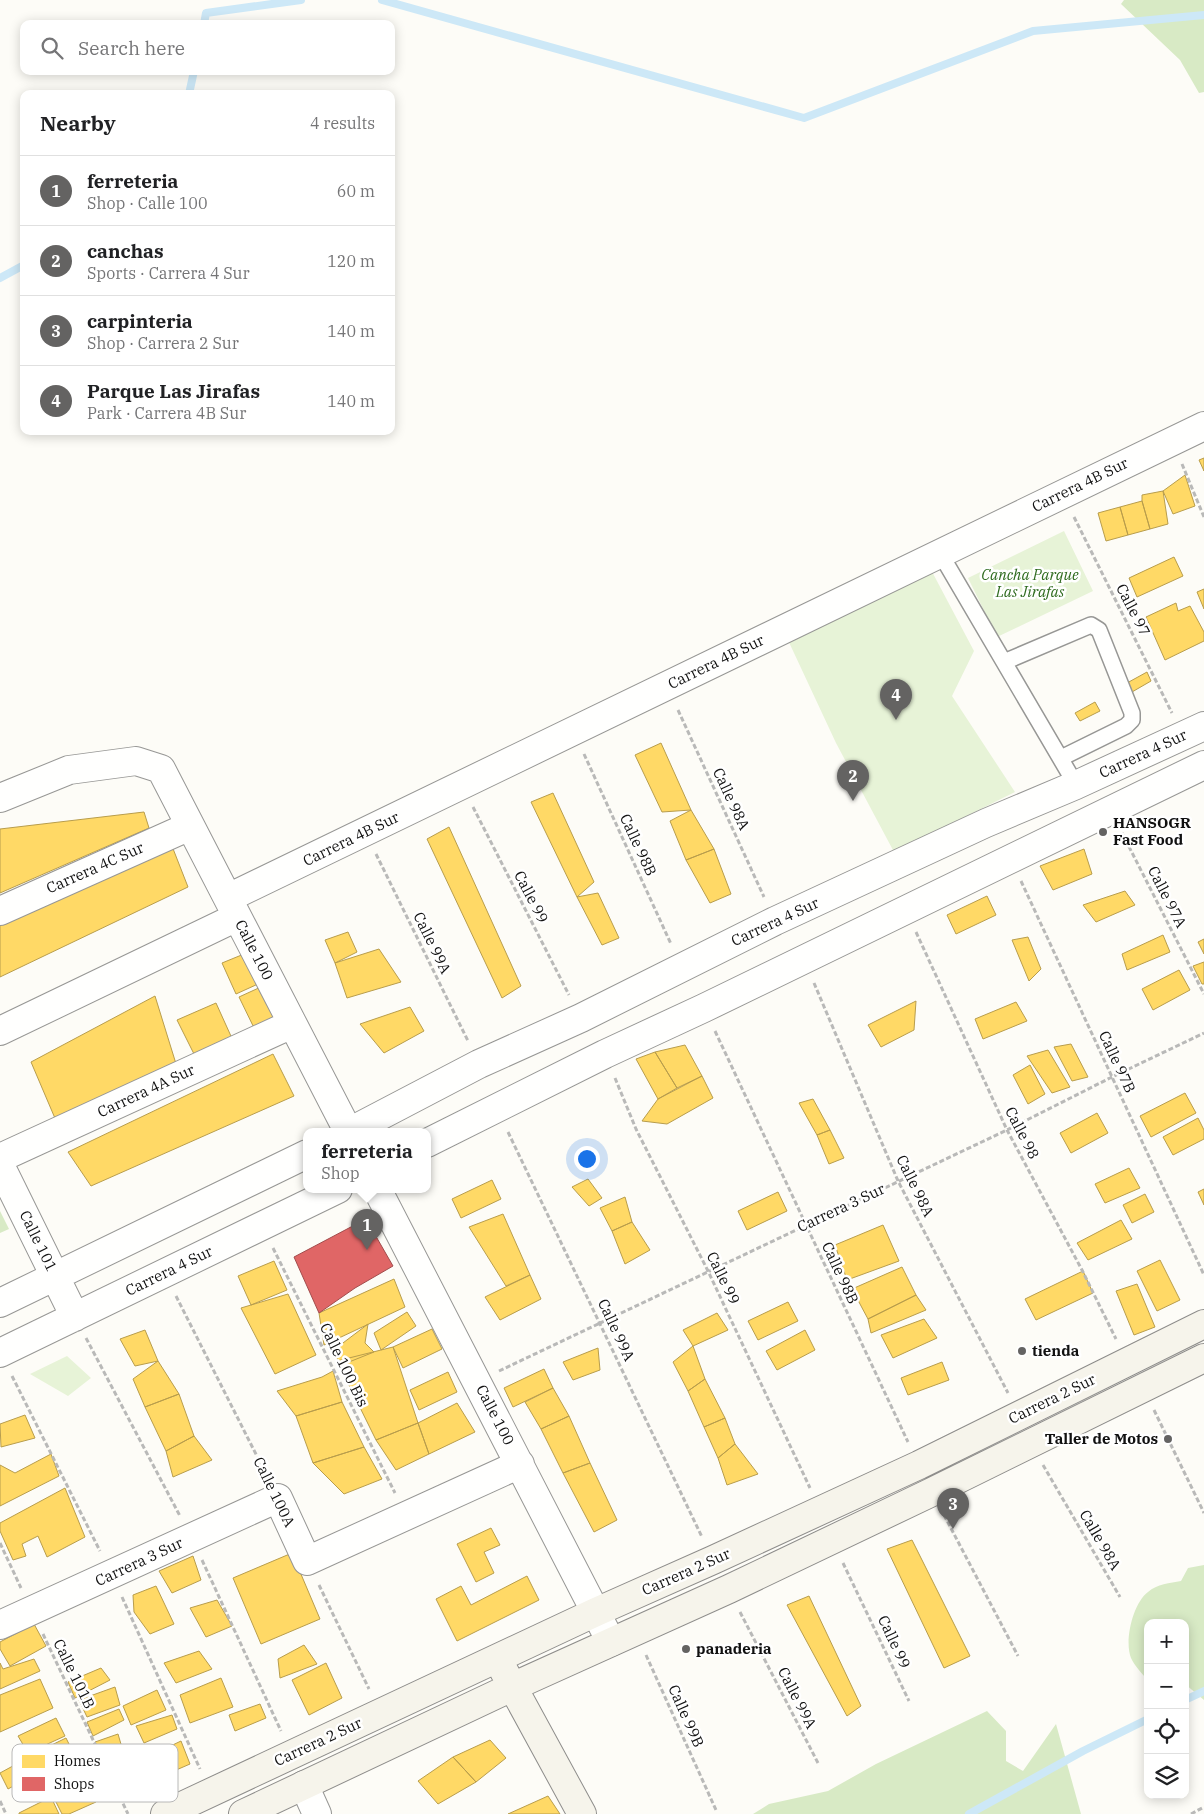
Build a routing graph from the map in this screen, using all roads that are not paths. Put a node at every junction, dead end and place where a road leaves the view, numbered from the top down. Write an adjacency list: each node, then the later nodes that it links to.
1 (1204, 426): 2 (street, Carrera 4B Sur)
2 (940, 553): 3 (lane); 10 (street, Carrera 4B Sur)
3 (1004, 662): 5 (lane); 5 (lane)
4 (1193, 731): 7 (street, Carrera 4 Sur)
5 (1060, 758): 7 (lane)
6 (1204, 765): 16 (street)
7 (1076, 785): 15 (street, Carrera 4 Sur)
8 (0, 798): 9 (street, Calle 100)
9 (190, 826): 10 (street, Calle 100); 11 (street, Carrera 4C Sur)
10 (232, 908): 12 (street, Calle 100); 13 (street, Carrera 4B Sur)
11 (0, 911)
12 (292, 1024): 14 (street, Calle 100); 18 (street, Carrera 4A Sur)
13 (0, 1031)
14 (348, 1128)
15 (356, 1128)
16 (431, 1141)
17 (303, 1156): 22 (street)
18 (0, 1158)
19 (0, 1165): 22 (street, Calle 101)
20 (329, 1193): 24 (street, Carrera 4 Sur)
21 (380, 1193): 28 (street, Calle 100)
22 (56, 1278): 23 (street); 24 (street, Calle 101)
23 (0, 1304)
24 (75, 1317): 26 (street, Carrera 4 Sur)
25 (1204, 1324): 30 (street, Carrera 2 Sur)
26 (0, 1353)
27 (1204, 1358): 32 (street, Carrera 2 Sur)
28 (520, 1464): 29 (street, Calle 100A); 30 (street, Calle 100)
29 (278, 1498): 31 (street, Carrera 3 Sur)
30 (596, 1612): 32 (street, Calle 100); 33 (street, Carrera 2 Sur)
31 (0, 1625)
32 (624, 1636): 34 (street, Carrera 2 Sur)
33 (498, 1658): 34 (street); 36 (street, Carrera 2 Sur)
34 (512, 1687): 35 (street, Carrera 2 Sur); 39 (street)
35 (304, 1785): 37 (street, Carrera 2 Sur); 38 (street)
36 (165, 1814)
37 (243, 1814)
38 (317, 1814)
39 (582, 1814)

